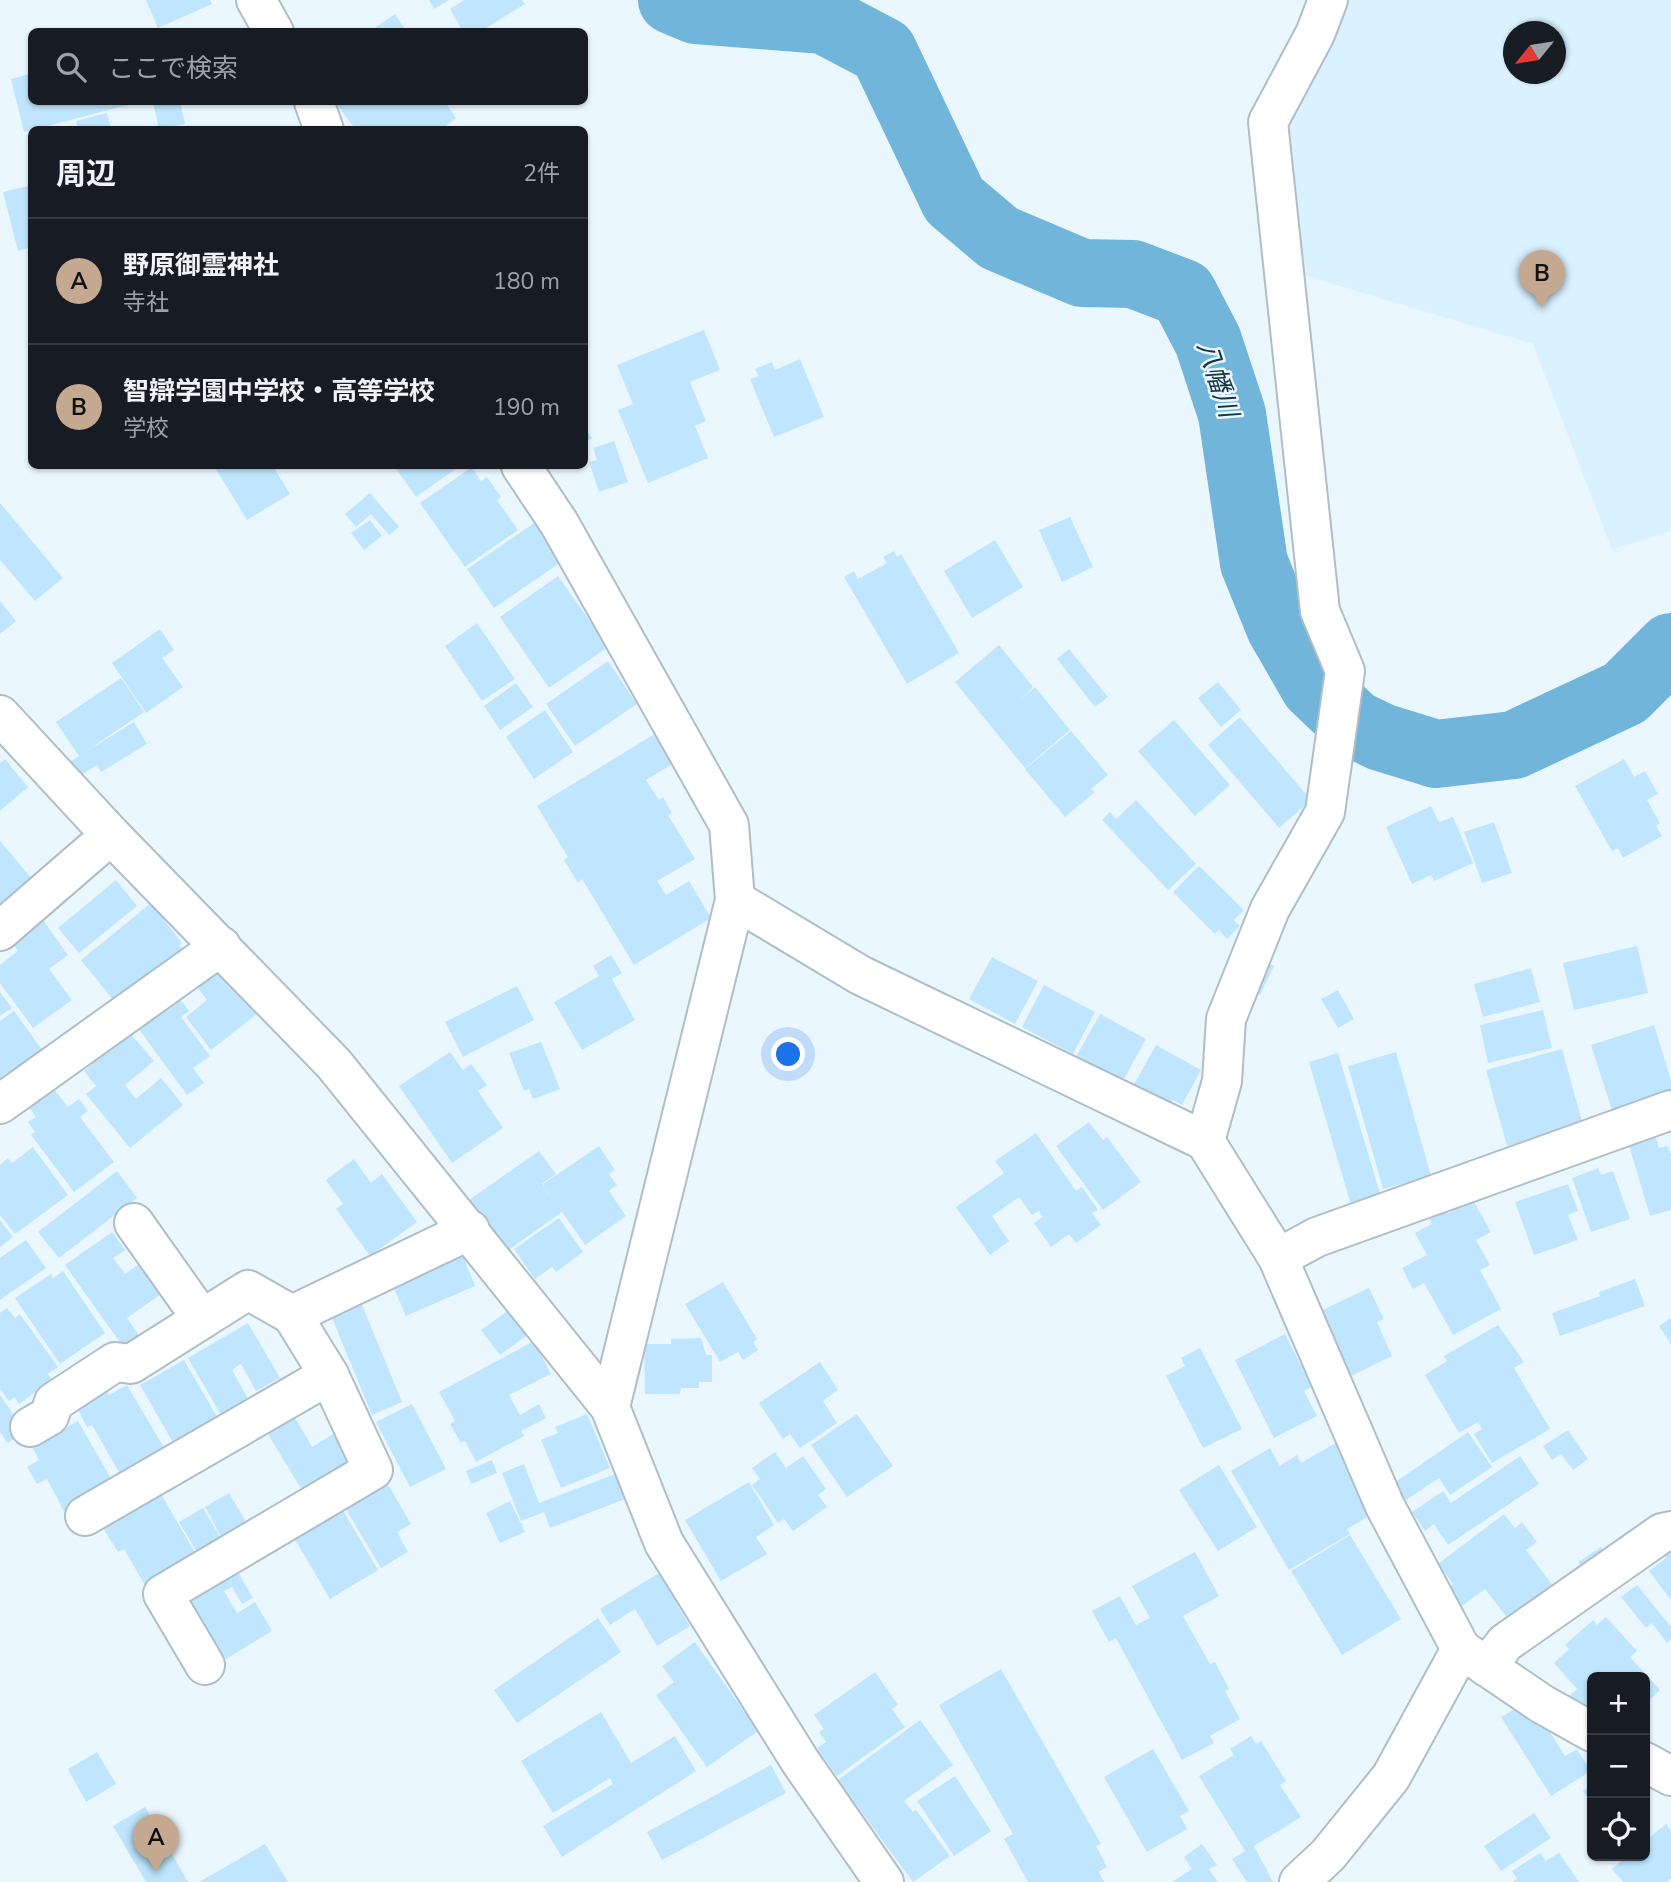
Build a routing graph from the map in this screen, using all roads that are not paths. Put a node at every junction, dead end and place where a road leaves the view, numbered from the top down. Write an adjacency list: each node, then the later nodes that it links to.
1 (256, 0): 3 (street)
2 (1328, 0): 14 (street)
3 (272, 28)
4 (315, 105): 5 (street)
5 (323, 126)
6 (523, 469): 9 (street)
7 (0, 715): 8 (street)
8 (111, 835): 10 (street); 11 (street)
9 (735, 900): 14 (street); 21 (street)
10 (0, 931)
11 (221, 946): 12 (street); 16 (street)
12 (0, 1104)
13 (1671, 1110): 17 (street)
14 (1205, 1141): 17 (street)
15 (134, 1223): 19 (street)
16 (470, 1230): 18 (street); 21 (street)
17 (1278, 1258): 25 (street)
18 (292, 1315): 19 (street); 20 (street)
19 (202, 1319): 22 (street)
20 (329, 1375): 23 (street); 26 (street)
21 (610, 1407): 30 (street)
22 (30, 1427)
23 (85, 1516)
24 (1671, 1531): 25 (street)
25 (1474, 1658): 27 (street); 31 (street)
26 (205, 1665)
27 (1587, 1729)
28 (1650, 1765): 29 (street)
29 (1671, 1776)
30 (884, 1882)
31 (1299, 1882)

